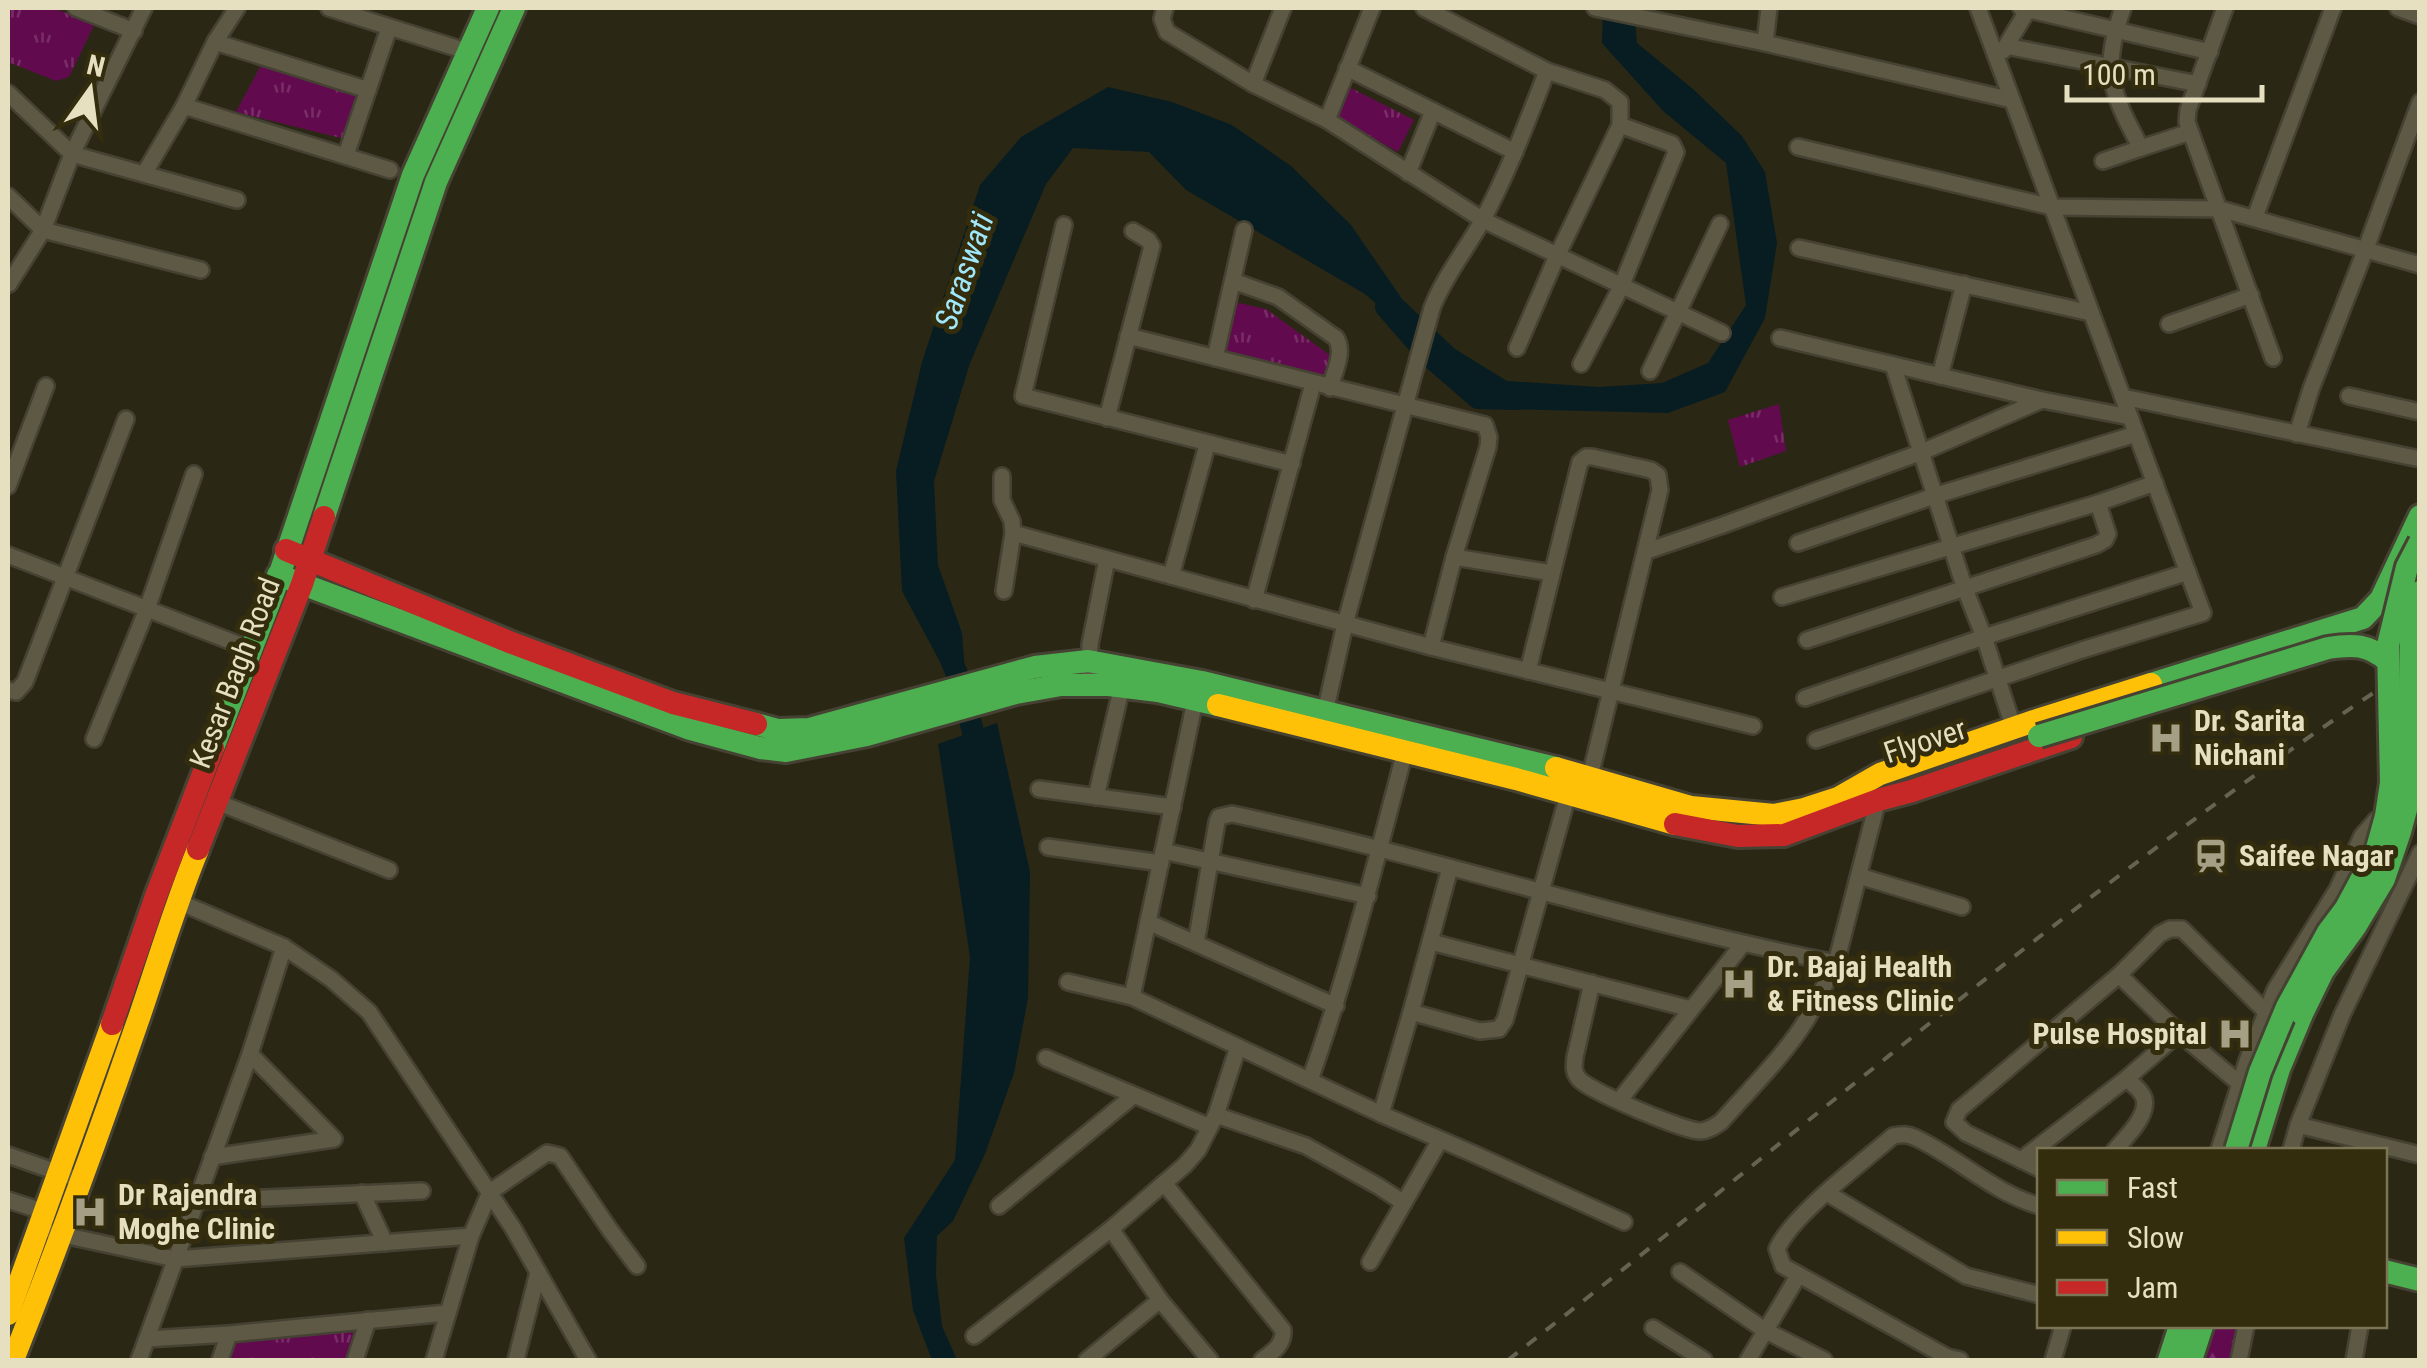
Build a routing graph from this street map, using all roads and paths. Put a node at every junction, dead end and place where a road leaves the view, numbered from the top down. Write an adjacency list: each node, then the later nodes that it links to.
1 (76, 8): 23 (street)
2 (144, 8): 23 (street)
3 (237, 8): 24 (street)
4 (329, 8): 21 (street)
5 (488, 8): 27 (main road, Kesar Bagh Road)
6 (514, 8): 119 (main road, Kesar Bagh Road)
7 (1165, 8): 33 (street)
8 (1282, 8): 33 (street)
9 (1372, 8): 30 (street)
10 (1424, 8): 19 (street)
11 (1595, 8): 25 (street)
12 (1770, 8): 25 (street)
13 (1978, 8): 29 (street)
14 (2026, 8): 22 (street); 26 (street)
15 (2123, 8): 22 (street)
16 (2225, 8): 28 (street)
17 (2333, 8): 57 (street)
18 (2398, 8): 20 (street)
19 (1457, 15): 32 (street)
20 (2420, 16)
21 (389, 28): 27 (street); 35 (street)
22 (2116, 29): 28 (street); 31 (street)
23 (134, 31): 47 (street)
24 (216, 42): 35 (street); 39 (street)
25 (1765, 43): 37 (street)
26 (2006, 46): 29 (street); 31 (street)
27 (470, 52): 115 (main road, Kesar Bagh Road)
28 (2210, 52): 34 (street)
29 (1998, 63): 37 (street)
30 (1348, 68): 40 (street); 41 (street)
31 (2112, 68): 34 (street); 45 (street)
32 (1547, 71): 42 (street); 46 (street)
33 (1254, 84): 41 (street)
34 (2198, 84): 43 (street)
35 (368, 90): 48 (street)
36 (8, 93): 47 (street)
37 (2012, 100): 55 (street)
38 (2420, 102): 65 (street)
39 (184, 106): 48 (street); 52 (street)
40 (1432, 110): 46 (street); 51 (street)
41 (1326, 120): 51 (street)
42 (1620, 125): 66 (street); 72 (street)
43 (2190, 132): 45 (street); 56 (street)
44 (1798, 147): 55 (street)
45 (2140, 148): 49 (street)
46 (1515, 152): 58 (street)
47 (72, 154): 52 (street); 61 (street)
48 (346, 155): 50 (street)
49 (2103, 161)
50 (390, 170)
51 (1408, 173): 58 (street)
52 (144, 174): 54 (street)
53 (8, 196): 61 (street)
54 (237, 200)
55 (2052, 207): 56 (street); 75 (street)
56 (2220, 209): 57 (street); 73 (street)
57 (2255, 217): 65 (street)
58 (1482, 220): 66 (street); 93 (street)
59 (1720, 224): 74 (street)
60 (1064, 225): 96 (street)
61 (43, 230): 68 (street); 70 (street)
62 (1244, 230): 69 (street)
63 (1133, 231): 78 (street)
64 (1799, 248): 71 (street)
65 (2366, 251): 67 (street); 99 (street)
66 (1557, 256): 72 (street); 80 (street)
67 (2420, 266)
68 (202, 270)
69 (1233, 281): 81 (street); 89 (street)
70 (9, 284)
71 (1964, 284): 75 (street); 86 (street)
72 (1621, 287): 74 (street); 83 (street)
73 (2251, 295): 76 (street); 82 (street)
74 (1678, 312): 77 (street); 85 (street)
75 (2091, 313): 91 (street)
76 (2169, 324)
77 (1722, 333)
78 (1128, 336): 81 (street); 96 (street)
79 (1780, 338): 84 (street)
80 (1516, 348)
81 (1215, 358): 87 (street)
82 (2273, 358)
83 (1581, 364)
84 (1894, 365): 86 (street); 101 (street)
85 (1650, 371)
86 (1940, 376): 92 (street)
87 (1313, 384): 89 (street); 103 (street)
88 (46, 386): 107 (street)
89 (1330, 388): 93 (street)
90 (2349, 396): 94 (street)
91 (2123, 397): 95 (street); 99 (street)
92 (2042, 400): 95 (street); 101 (street)
93 (1406, 406): 118 (street); 134 (street)
94 (2420, 412)
95 (2130, 417): 98 (street)
96 (1107, 418): 100 (street)
97 (126, 419): 125 (street)
98 (2136, 434): 106 (street); 108 (street)
99 (2297, 434): 102 (street)
100 (1207, 445): 103 (street); 124 (street)
101 (1922, 452): 108 (street); 116 (street)
102 (2420, 459)
103 (1292, 464): 131 (street)
104 (194, 474): 132 (street)
105 (1002, 476): 111 (street)
106 (2155, 483): 109 (street); 121 (street)
107 (8, 486)
108 (1937, 495): 113 (street); 114 (street)
109 (2098, 502): 114 (street); 127 (street)
110 (2420, 516): 151 (main road)
111 (1012, 533): 120 (street); 128 (street)
112 (2420, 542): 139 (main road, bridge)
113 (1798, 543)
114 (1952, 546): 127 (street); 130 (street)
115 (286, 550): 119 (main road); 123 (main road, Kesar Bagh Road)
116 (1647, 550): 122 (street); 145 (street)
117 (8, 556): 125 (street)
118 (1454, 557): 122 (street); 137 (street)
119 (310, 559): 126 (main road, Kesar Bagh Road); 148 (main road)
120 (1106, 559): 124 (street); 141 (street)
121 (2188, 572): 135 (street); 142 (street)
122 (1552, 573): 140 (street)
123 (278, 575): 126 (main road); 138 (main road, Kesar Bagh Road)
124 (1171, 576): 131 (street)
125 (65, 578): 132 (street); 144 (street)
126 (302, 584): 148 (main road); 159 (main road, Kesar Bagh Road)
127 (1965, 589): 135 (street); 136 (street)
128 (1004, 591)
129 (2420, 592): 206 (main road, bridge)
130 (1782, 596)
131 (1254, 600): 134 (street)
132 (147, 609): 138 (street); 152 (street)
133 (2418, 620): 158 (main road)
134 (1345, 624): 137 (street); 149 (street)
135 (1984, 637): 142 (street); 146 (street)
136 (1807, 640)
137 (1431, 647): 140 (street)
138 (253, 650): 213 (main road, Kesar Bagh Road)
139 (2388, 661): 162 (main road, Flyover, bridge); 205 (main road, bridge)
140 (1528, 671): 145 (street)
141 (1089, 672): 143 (main road); 148 (main road); 149 (main road)
142 (1998, 679): 151 (street); 153 (street)
143 (1122, 686): 147 (main road); 157 (street)
144 (8, 690)
145 (1611, 691): 150 (street); 156 (street)
146 (1805, 698)
147 (1195, 701): 149 (main road); 161 (street)
148 (934, 704)
149 (1323, 722): 154 (main road); 156 (main road)
150 (1753, 726)
151 (2014, 730): 162 (main road)
152 (94, 739)
153 (1816, 740)
154 (1405, 751): 156 (main road); 164 (street)
155 (1039, 789): 157 (street)
156 (1580, 790): 162 (main road); 171 (street)
157 (1096, 797): 161 (street)
158 (1878, 800): 162 (main road); 170 (street)
159 (217, 802): 169 (street); 173 (main road, Kesar Bagh Road)
160 (2420, 807): 188 (street)
161 (1172, 808): 166 (street)
162 (1832, 809)
163 (1048, 847): 166 (street)
164 (1380, 850): 167 (street); 168 (street); 172 (street)
165 (2420, 853): 201 (street)
166 (1162, 857): 167 (street); 175 (street)
167 (1210, 862): 172 (street); 177 (street)
168 (1450, 868): 171 (street); 176 (street)
169 (389, 870)
170 (1859, 876): 174 (street); 180 (street)
171 (1540, 891): 178 (street); 181 (street)
172 (1368, 896): 186 (street)
173 (178, 901): 179 (street); 213 (main road, Kesar Bagh Road)
174 (1962, 907)
175 (1148, 922): 177 (street); 185 (street)
176 (1431, 942): 181 (street); 189 (street)
177 (1196, 943): 186 (street)
178 (1742, 945): 180 (street); 187 (street)
179 (284, 948): 192 (street); 216 (street)
180 (1836, 964): 198 (street)
181 (1521, 965): 184 (street); 189 (street)
182 (2119, 975): 188 (street); 190 (street); 211 (street)
183 (1068, 982): 185 (street)
184 (1592, 983): 187 (street); 198 (street)
185 (1132, 997): 191 (street)
186 (1336, 1006): 195 (street)
187 (1691, 1009): 198 (street)
188 (2265, 1011): 196 (street)
189 (1411, 1012): 199 (street)
190 (2179, 1033): 194 (street); 196 (street)
191 (1238, 1048): 195 (street); 200 (street)
192 (250, 1054): 210 (street); 210 (street)
193 (1046, 1058): 197 (street)
194 (2126, 1079): 203 (street); 211 (street)
195 (1310, 1080): 199 (street)
196 (2240, 1082): 204 (street)
197 (1132, 1096): 200 (street); 223 (street)
198 (1619, 1101)
199 (1380, 1114): 202 (street)
200 (1213, 1121): 214 (street); 221 (street)
201 (2298, 1125): 207 (street); 209 (street)
202 (1440, 1140): 221 (street); 224 (street)
203 (2116, 1148)
204 (2219, 1148)
205 (2237, 1148)
206 (2255, 1148)
207 (2292, 1148)
208 (8, 1155): 213 (street)
209 (2420, 1155)
210 (212, 1157): 220 (street)
211 (2021, 1160): 212 (street)
212 (2037, 1168)
213 (70, 1177): 225 (main road, Kesar Bagh Road)
214 (1164, 1183): 226 (street); 262 (street)
215 (422, 1190): 217 (street)
216 (490, 1192): 227 (street); 231 (street); 233 (street)
217 (362, 1193): 220 (street); 228 (street)
218 (1827, 1193): 222 (street); 235 (street); 237 (street)
219 (8, 1200): 225 (street)
220 (196, 1200): 229 (street)
221 (1404, 1203): 230 (street)
222 (2037, 1205)
223 (1000, 1206)
224 (1624, 1222)
225 (49, 1225): 229 (street); 240 (main road, Kesar Bagh Road); 253 (main road, Kesar Bagh Road)
226 (1111, 1228): 238 (street); 250 (street)
227 (471, 1236): 228 (street); 239 (street)
228 (385, 1242): 229 (street)
229 (175, 1259): 251 (street)
230 (1370, 1262)
231 (637, 1266)
232 (2387, 1271): 236 (main road)
233 (538, 1272): 258 (street); 259 (street)
234 (1680, 1272): 248 (street)
235 (1798, 1276): 248 (street); 252 (street)
236 (2420, 1280)
237 (2037, 1294)
238 (1160, 1300): 260 (street); 261 (street)
239 (447, 1313): 241 (street); 257 (street)
240 (8, 1314)
241 (368, 1320): 249 (street); 256 (street)
242 (1654, 1328): 263 (street)
243 (2062, 1328): 266 (street)
244 (2179, 1328): 267 (main road)
245 (2201, 1328): 268 (main road)
246 (2246, 1328): 269 (street)
247 (2360, 1328): 270 (street)
248 (1766, 1332): 264 (street); 265 (street)
249 (229, 1334): 251 (street); 255 (street)
250 (974, 1336)
251 (147, 1339): 254 (street)
252 (1951, 1359)
253 (13, 1360)
254 (139, 1360)
255 (220, 1360)
256 (355, 1360)
257 (434, 1360)
258 (516, 1360)
259 (588, 1360)
260 (1087, 1360)
261 (1210, 1360)
262 (1262, 1360)
263 (1704, 1360)
264 (1748, 1360)
265 (1824, 1360)
266 (2053, 1360)
267 (2169, 1360)
268 (2191, 1360)
269 (2239, 1360)
270 (2354, 1360)

